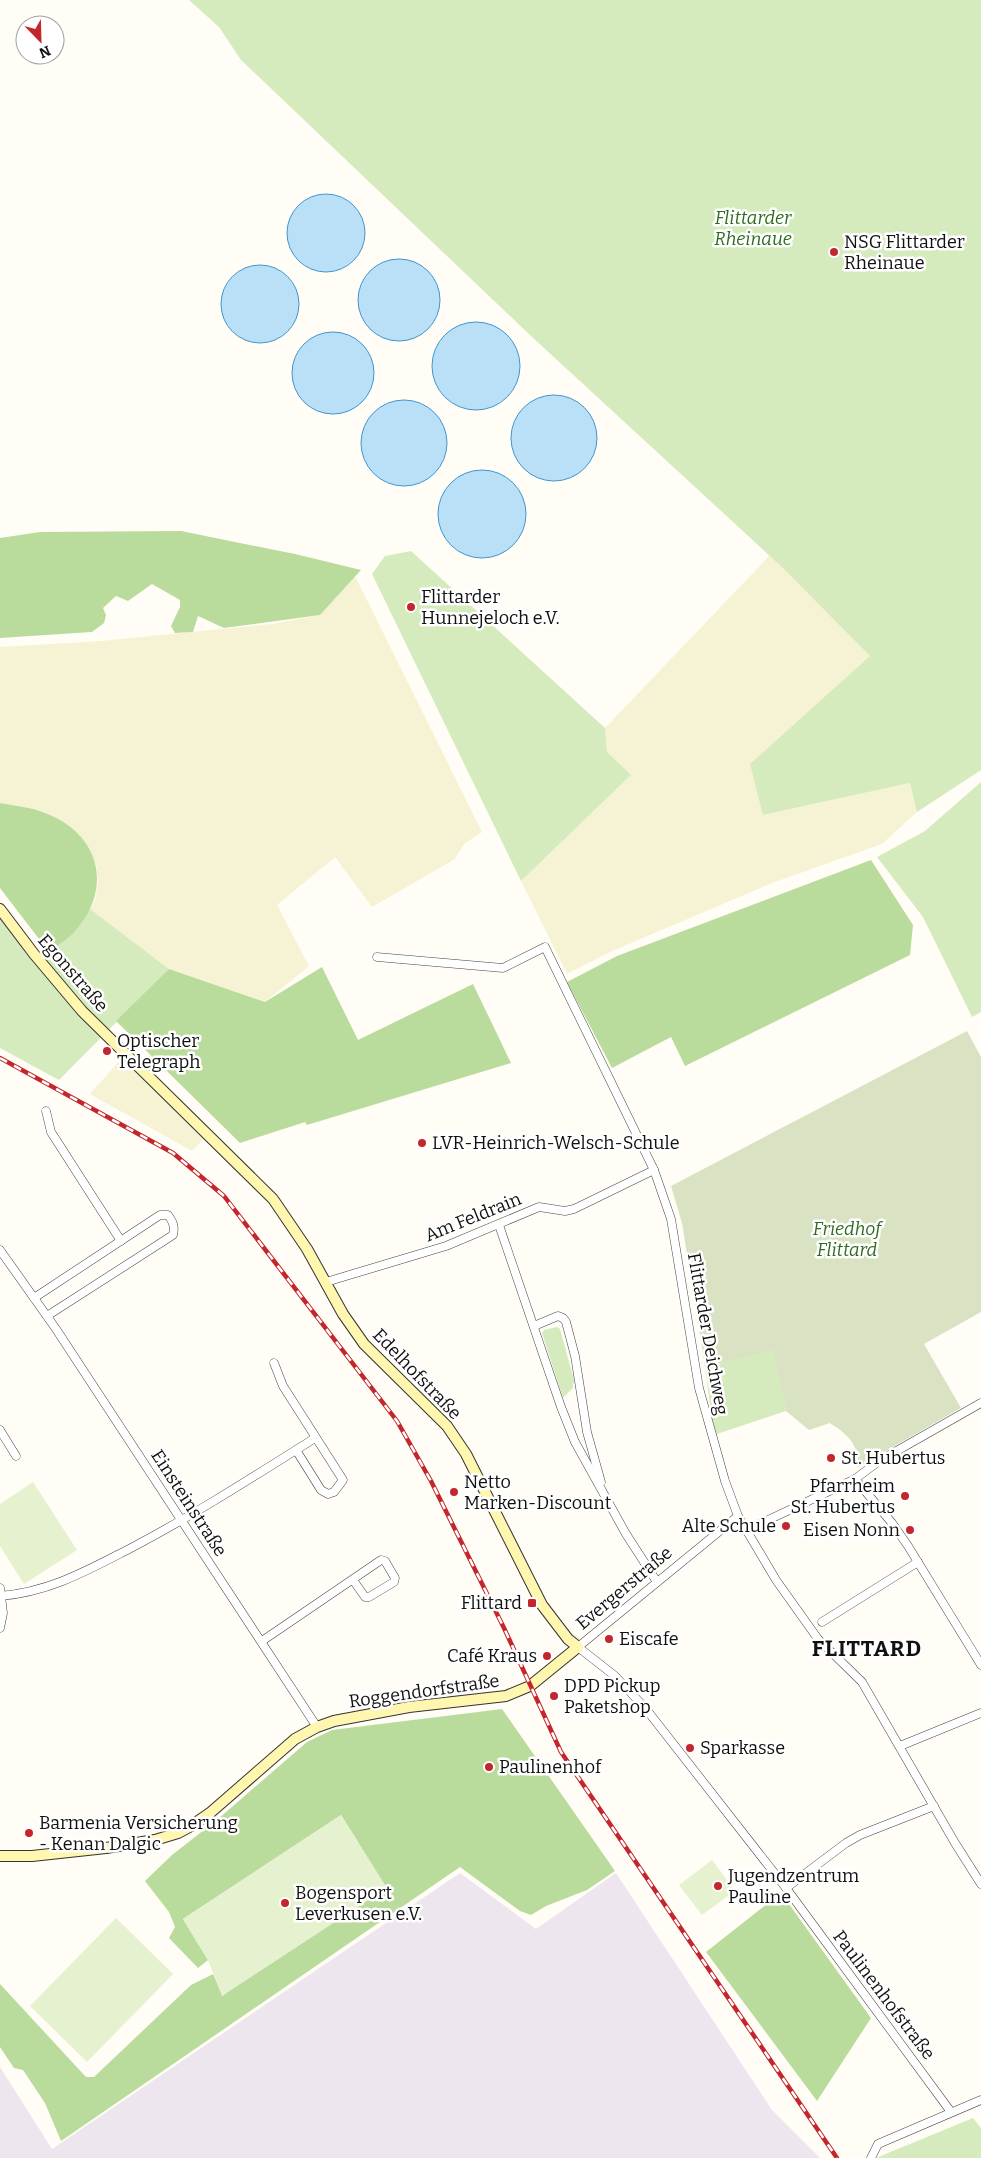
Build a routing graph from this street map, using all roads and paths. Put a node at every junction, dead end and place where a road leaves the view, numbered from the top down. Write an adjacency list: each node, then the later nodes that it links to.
1 (0, 909): 4 (street, Egonstraße)
2 (377, 957): 5 (street, Flittarder Deichweg)
3 (46, 1111): 7 (street)
4 (212, 1137): 9 (street, Edelhofstraße)
5 (654, 1170): 6 (street, Am Feldrain); 21 (street, Flittarder Deichweg)
6 (499, 1225): 9 (street, Am Feldrain); 12 (street)
7 (121, 1240): 10 (street); 11 (street)
8 (0, 1250): 10 (street, Einsteinstraße)
9 (326, 1282): 31 (street, Edelhofstraße)
10 (34, 1298): 11 (street, Einsteinstraße)
11 (47, 1316): 22 (street, Einsteinstraße)
12 (534, 1326): 20 (street); 20 (street)
13 (274, 1364): 16 (street)
14 (981, 1403): 19 (street)
15 (0, 1430): 18 (street)
16 (315, 1438): 17 (street); 17 (street)
17 (296, 1450): 22 (street)
18 (16, 1456)
19 (856, 1479): 23 (street); 24 (street)
20 (603, 1490): 26 (street)
21 (738, 1516): 23 (street, Flittarder Deichweg); 26 (street, Evergerstraße)
22 (182, 1520): 27 (street); 30 (street, Einsteinstraße)
23 (747, 1530): 36 (street, Flittarder Deichweg)
24 (918, 1562): 28 (street); 32 (street)
25 (353, 1580): 25 (street); 30 (street)
26 (657, 1582): 31 (street, Evergerstraße)
27 (1, 1593): 29 (street)
28 (822, 1622)
29 (0, 1628)
30 (262, 1641): 35 (street, Einsteinstraße)
31 (578, 1647): 33 (street, Evergerstraße); 40 (street, Paulinenhofstraße)
32 (981, 1665)
33 (530, 1686): 35 (street, Roggendorfstraße)
34 (981, 1713): 36 (street)
35 (318, 1726): 38 (street, Roggendorfstraße)
36 (900, 1746): 37 (street, Flittarder Deichweg)
37 (934, 1806): 39 (street, Flittarder Deichweg); 40 (street)
38 (0, 1856)
39 (981, 1884)
40 (786, 1888): 42 (street, Paulinenhofstraße)
41 (981, 2100): 42 (street)
42 (951, 2112): 43 (street)
43 (870, 2158)

